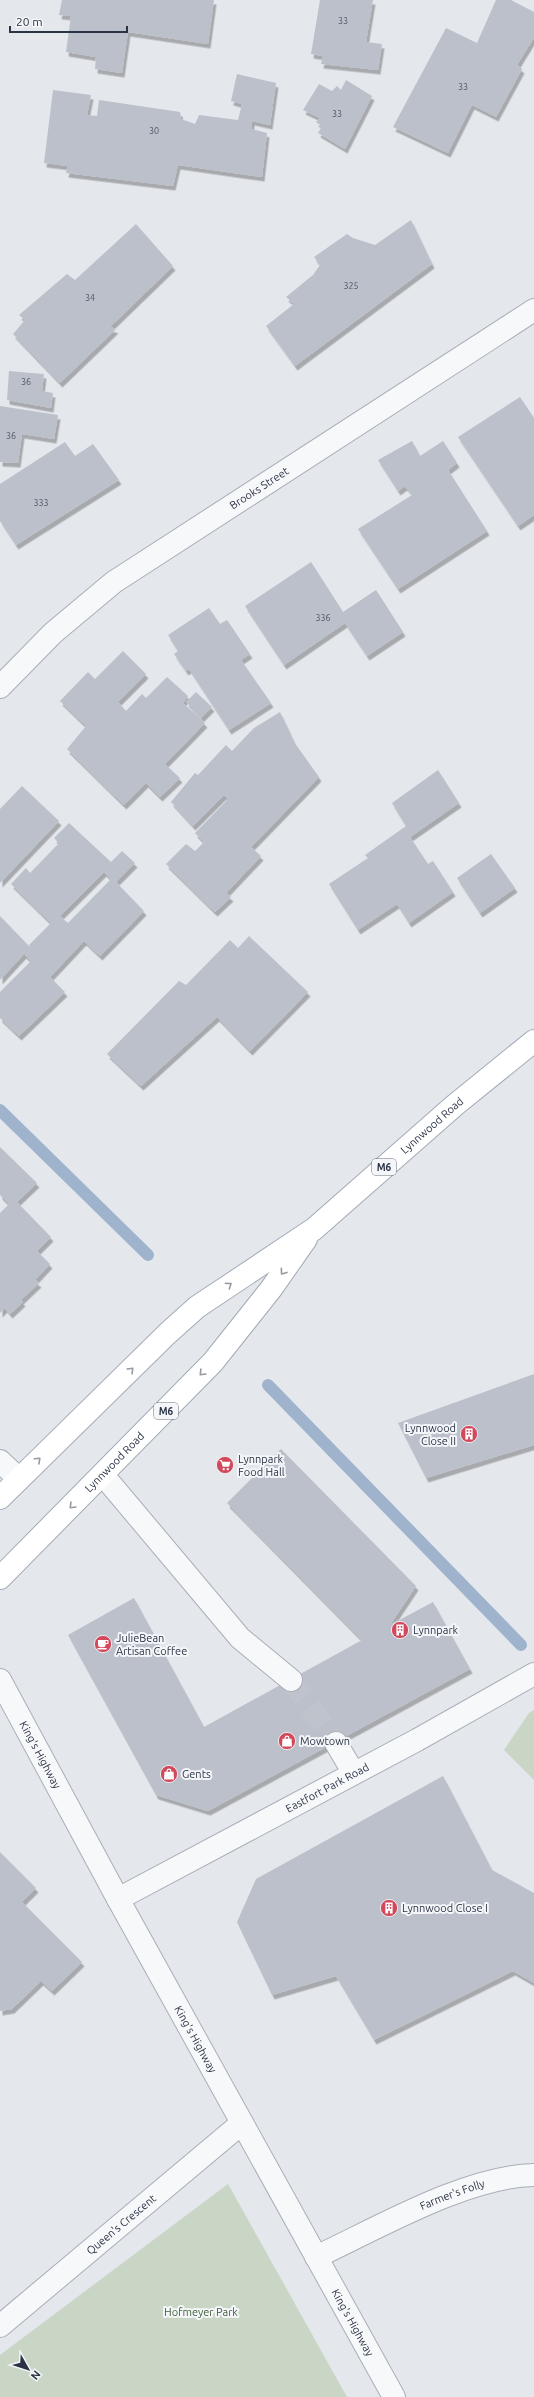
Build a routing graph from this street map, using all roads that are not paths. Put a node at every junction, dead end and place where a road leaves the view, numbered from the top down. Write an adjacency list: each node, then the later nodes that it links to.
1 (534, 310): 2 (street, Brooks Street)
2 (0, 688)
3 (534, 1042): 4 (main road, Lynnwood Road / M6)
4 (314, 1229): 6 (main road, Lynnwood Road / M6, one-way to 6); 7 (main road, Lynnwood Road / M6, one-way to 4)
5 (0, 1461): 7 (street)
6 (103, 1475): 9 (main road, Lynnwood Road / M6, one-way to 9); 12 (street)
7 (18, 1478): 8 (main road, Lynnwood Road / M6)
8 (0, 1498)
9 (0, 1578)
10 (534, 1674): 14 (street, Eastfort Park Road)
11 (0, 1680): 15 (street, King's Highway)
12 (291, 1680)
13 (336, 1743): 14 (street)
14 (353, 1772): 15 (street, Eastfort Park Road)
15 (118, 1899): 16 (street, King's Highway)
16 (242, 2122): 18 (street, King's Highway); 19 (street, Queen's Crescent)
17 (534, 2175): 18 (street, Farmer's Folly)
18 (316, 2257): 20 (street, King's Highway)
19 (0, 2326)
20 (394, 2397)

